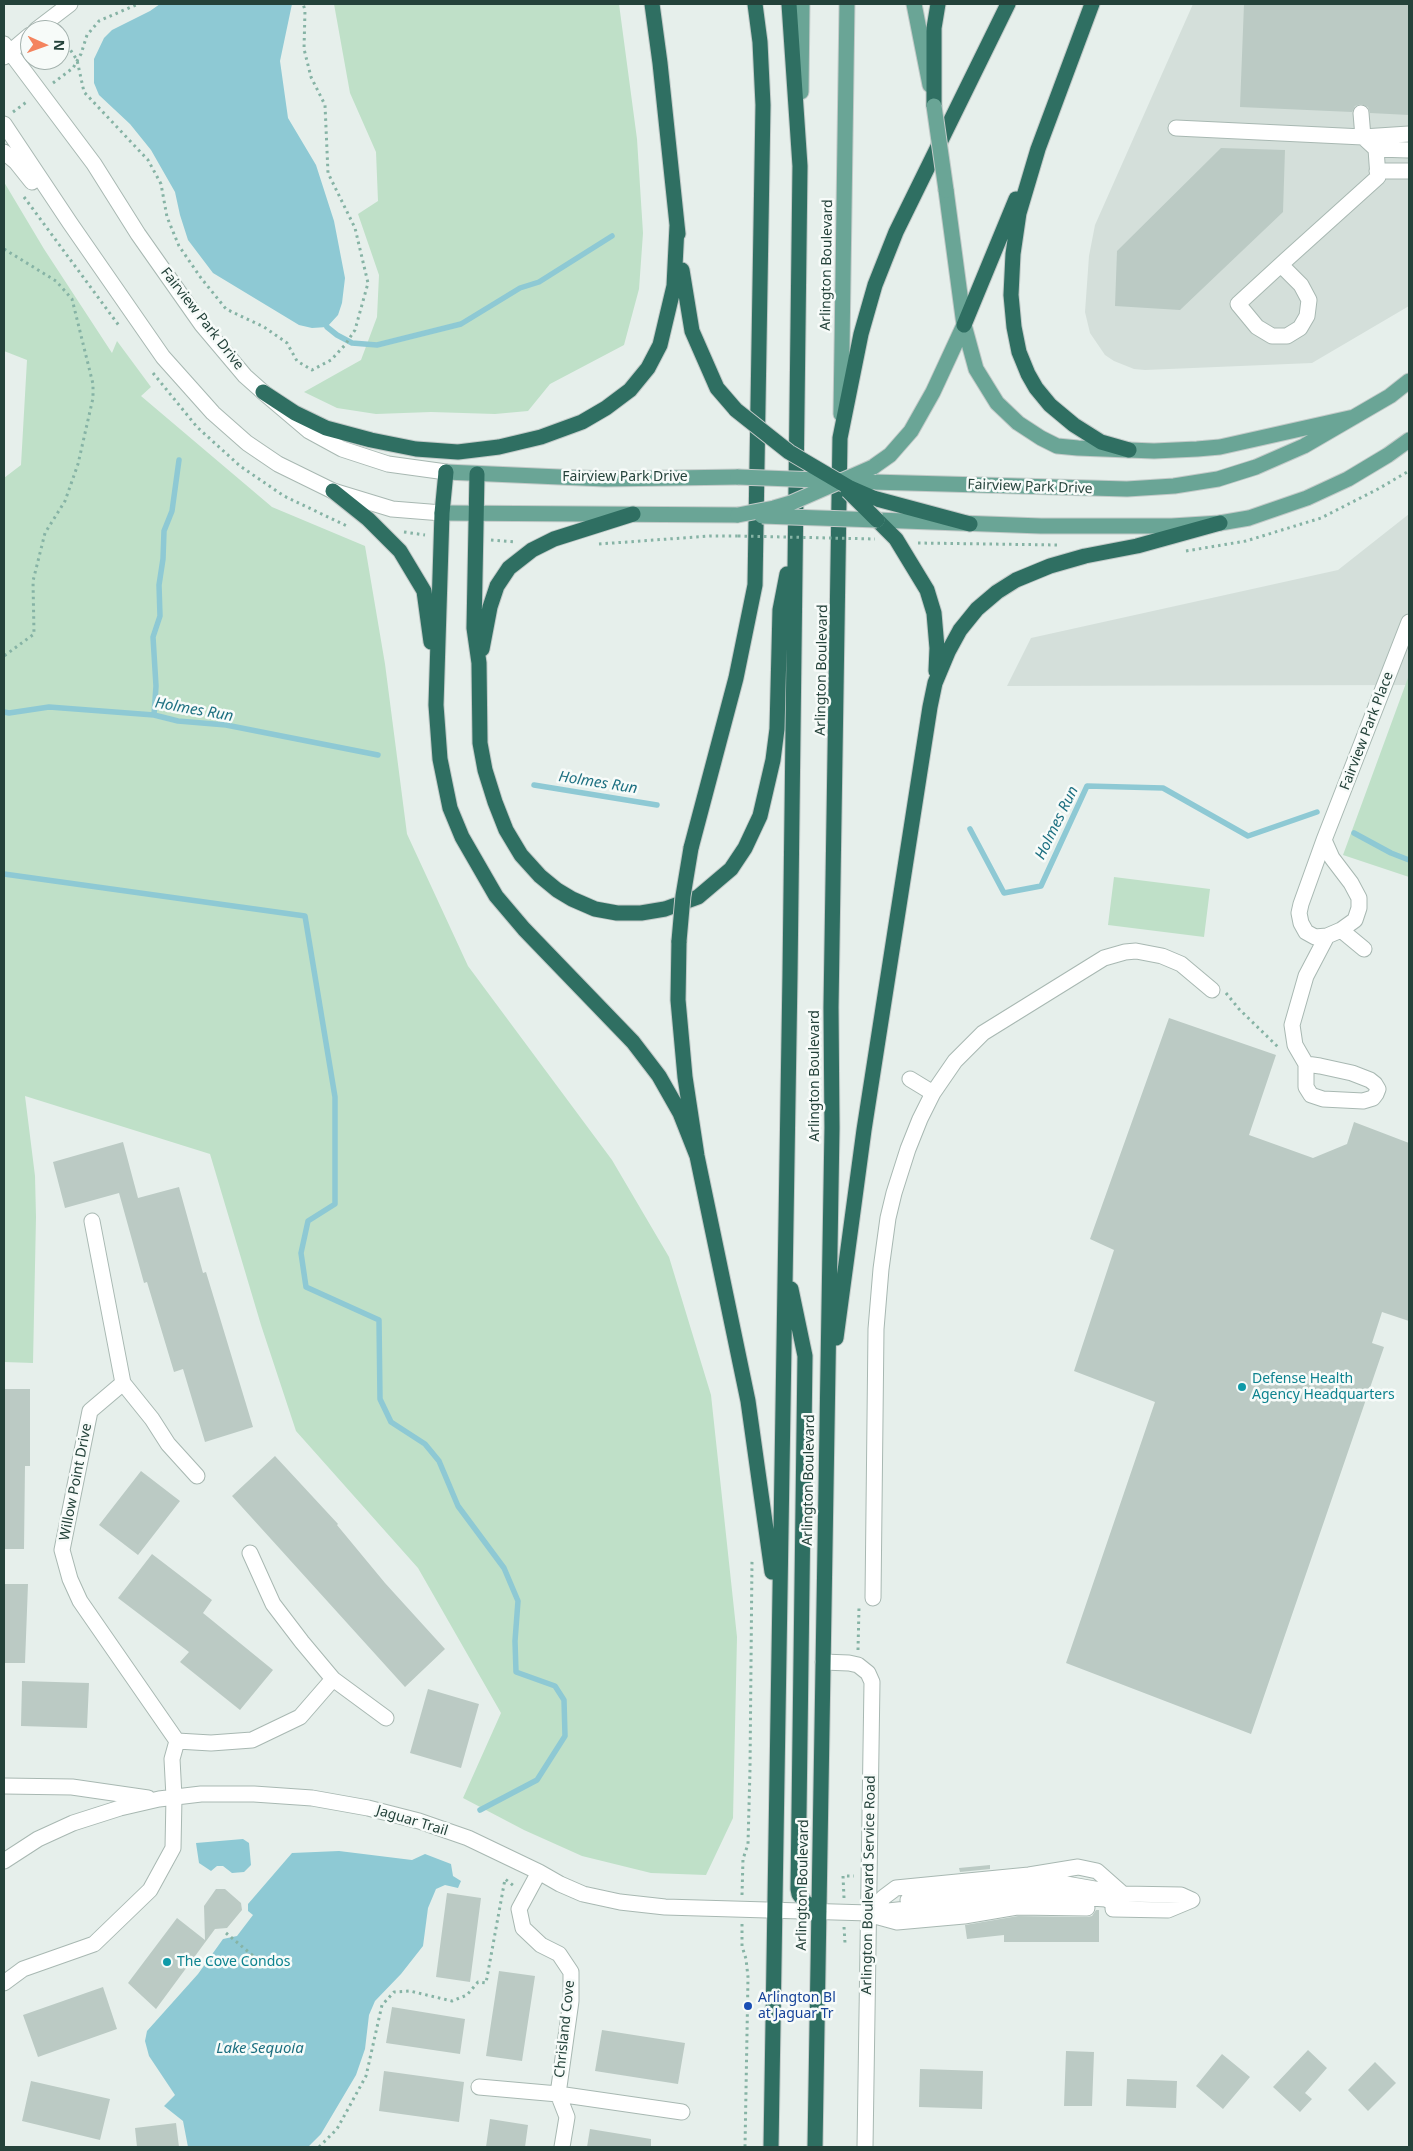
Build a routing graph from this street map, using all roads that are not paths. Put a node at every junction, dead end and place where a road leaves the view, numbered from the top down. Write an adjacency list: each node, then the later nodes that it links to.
1 (70, 4): 12 (street)
2 (652, 4): 15 (highway)
3 (658, 4): 15 (highway)
4 (755, 4): 64 (highway, bridge)
5 (789, 4): 26 (highway)
6 (802, 4): 26 (main road, Arlington Boulevard)
7 (847, 4): 36 (main road, Arlington Boulevard)
8 (914, 4): 16 (main road)
9 (938, 4): 16 (highway)
10 (1008, 4): 36 (highway)
11 (1092, 4): 22 (highway)
12 (49, 20)
13 (20, 41): 14 (street, Fairview Park Drive)
14 (5, 51): 34 (street, Fairview Park Drive)
15 (660, 63): 30 (highway)
16 (934, 106): 32 (main road, bridge)
17 (1361, 113): 21 (street)
18 (7, 119): 29 (street)
19 (1176, 128): 21 (street)
20 (1409, 134): 21 (street)
21 (1363, 137): 23 (street)
22 (1038, 149): 32 (highway); 38 (highway)
23 (1376, 149): 24 (street); 27 (street)
24 (1409, 150)
25 (4, 152): 29 (street)
26 (800, 166): 51 (highway, Arlington Boulevard)
27 (1377, 170): 28 (street); 31 (street)
28 (1409, 171)
29 (70, 223): 43 (street)
30 (677, 226): 34 (highway); 42 (highway, bridge)
31 (1281, 264): 31 (street)
32 (964, 325): 38 (main road); 41 (main road)
33 (1409, 381): 35 (main road, Fairview Park Drive)
34 (262, 392): 39 (street, Fairview Park Drive)
35 (1354, 417): 38 (main road); 41 (main road, Fairview Park Drive)
36 (840, 438): 68 (highway, Arlington Boulevard)
37 (1409, 440): 49 (main road)
38 (1129, 450)
39 (446, 472): 40 (main road, Fairview Park Drive); 44 (highway)
40 (477, 474): 42 (main road, Fairview Park Drive, bridge); 45 (highway)
41 (873, 475): 42 (main road, bridge)
42 (838, 482): 47 (main road, bridge); 48 (highway, bridge); 50 (highway, bridge)
43 (333, 491): 44 (street); 54 (highway)
44 (442, 513): 45 (main road); 54 (highway)
45 (475, 514): 46 (main road); 53 (highway)
46 (633, 514): 47 (main road); 53 (highway)
47 (738, 515): 48 (main road, bridge)
48 (877, 520): 50 (main road); 55 (highway)
49 (1220, 523): 50 (main road); 55 (highway)
50 (970, 524)
51 (794, 544): 53 (highway); 66 (highway, Arlington Boulevard)
52 (1409, 622): 56 (street, Fairview Park Place)
53 (479, 663)
54 (437, 680): 64 (highway)
55 (935, 683): 68 (highway)
56 (1324, 840): 57 (street); 58 (street, Fairview Park Place)
57 (1341, 930): 58 (street); 59 (street)
58 (1327, 936): 61 (street)
59 (1364, 949)
60 (1207, 986): 63 (street)
61 (1306, 1064)
62 (910, 1079): 63 (street)
63 (933, 1093): 71 (street)
64 (697, 1156): 73 (highway)
65 (92, 1221): 67 (street)
66 (785, 1261): 73 (highway, Arlington Boulevard); 82 (highway)
67 (123, 1383): 69 (street); 76 (street, Willow Point Drive)
68 (827, 1408): 72 (highway, Arlington Boulevard)
69 (197, 1476)
70 (250, 1553): 74 (street)
71 (866, 1601)
72 (822, 1662): 82 (highway, Arlington Boulevard); 83 (street, Arlington Boulevard Service Road)
73 (779, 1666): 81 (highway, Arlington Boulevard)
74 (333, 1679): 75 (street); 76 (street)
75 (386, 1718)
76 (177, 1741): 78 (street)
77 (4, 1786): 78 (street)
78 (167, 1798): 79 (street, Jaguar Trail); 80 (street, Jaguar Trail); 84 (street)
79 (4, 1861)
80 (539, 1872): 81 (street, Jaguar Trail); 86 (street, Chrisland Cove)
81 (774, 1910): 82 (street, Jaguar Trail); 89 (highway, Arlington Boulevard)
82 (819, 1912): 83 (street, Jaguar Trail); 90 (highway, Arlington Boulevard)
83 (869, 1913): 83 (street, Jaguar Trail); 91 (street, Arlington Boulevard Service Road)
84 (4, 1982)
85 (478, 2087): 86 (street, Chrisland Cove)
86 (558, 2094): 87 (street, Chrisland Cove); 88 (street, Chrisland Cove)
87 (682, 2112)
88 (562, 2147)
89 (771, 2147)
90 (815, 2147)
91 (865, 2147)

